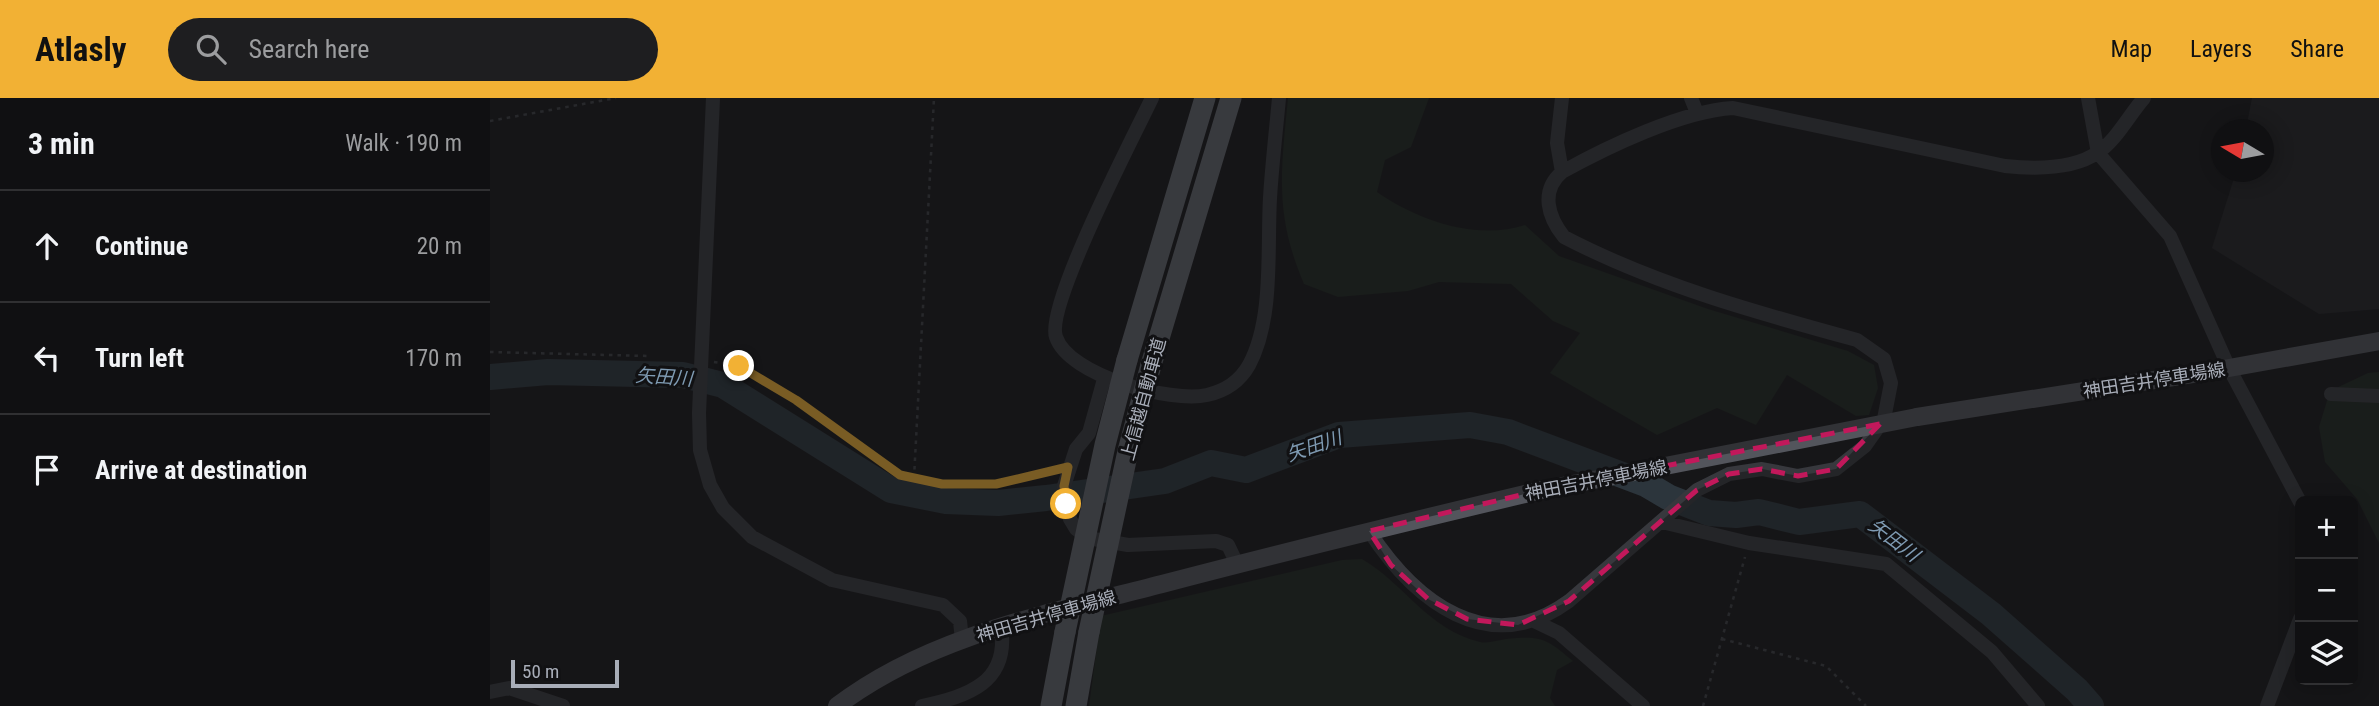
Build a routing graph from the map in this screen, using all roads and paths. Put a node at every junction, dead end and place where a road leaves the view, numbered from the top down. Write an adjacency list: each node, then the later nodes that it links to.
1 (616, 98): 14 (path)
2 (713, 98): 20 (street)
3 (934, 98): 26 (path)
4 (1152, 98): 22 (street)
5 (1205, 98): 41 (highway, 上信越自動車道, bridge)
6 (1231, 98): 42 (highway, 上信越自動車道, bridge)
7 (1279, 98): 22 (street)
8 (1562, 98): 16 (street)
9 (1691, 98): 13 (street)
10 (2088, 98): 15 (street)
11 (2144, 98): 15 (street)
12 (1734, 103): 13 (street); 15 (street)
13 (1697, 113): 16 (street)
14 (490, 121)
15 (2098, 153): 21 (street)
16 (1562, 172): 28 (street)
17 (2379, 341): 21 (main road, 神田吉井停車場線)
18 (490, 352): 19 (path)
19 (648, 356)
20 (701, 360): 26 (path); 36 (street)
21 (2229, 368): 27 (street); 29 (main road, 神田吉井停車場線, bridge)
22 (1104, 379): 25 (street)
23 (2331, 394): 24 (street)
24 (2379, 396)
25 (1068, 467): 26 (path); 31 (street)
26 (914, 478)
27 (2297, 496)
28 (1662, 522): 30 (street); 32 (street)
29 (1369, 531): 31 (main road, 神田吉井停車場線); 32 (street)
30 (1749, 543): 35 (path); 46 (street)
31 (1237, 565): 34 (main road, 神田吉井停車場線)
32 (1534, 621): 43 (street)
33 (2299, 622): 47 (street)
34 (1001, 626): 36 (main road, 神田吉井停車場線); 40 (street)
35 (1722, 639): 44 (path); 45 (path)
36 (962, 640): 39 (main road, 神田吉井停車場線)
37 (490, 692): 38 (street)
38 (563, 706)
39 (837, 706)
40 (922, 706)
41 (1051, 706)
42 (1076, 706)
43 (1643, 706)
44 (1703, 706)
45 (1866, 706)
46 (2038, 706)
47 (2267, 706)

